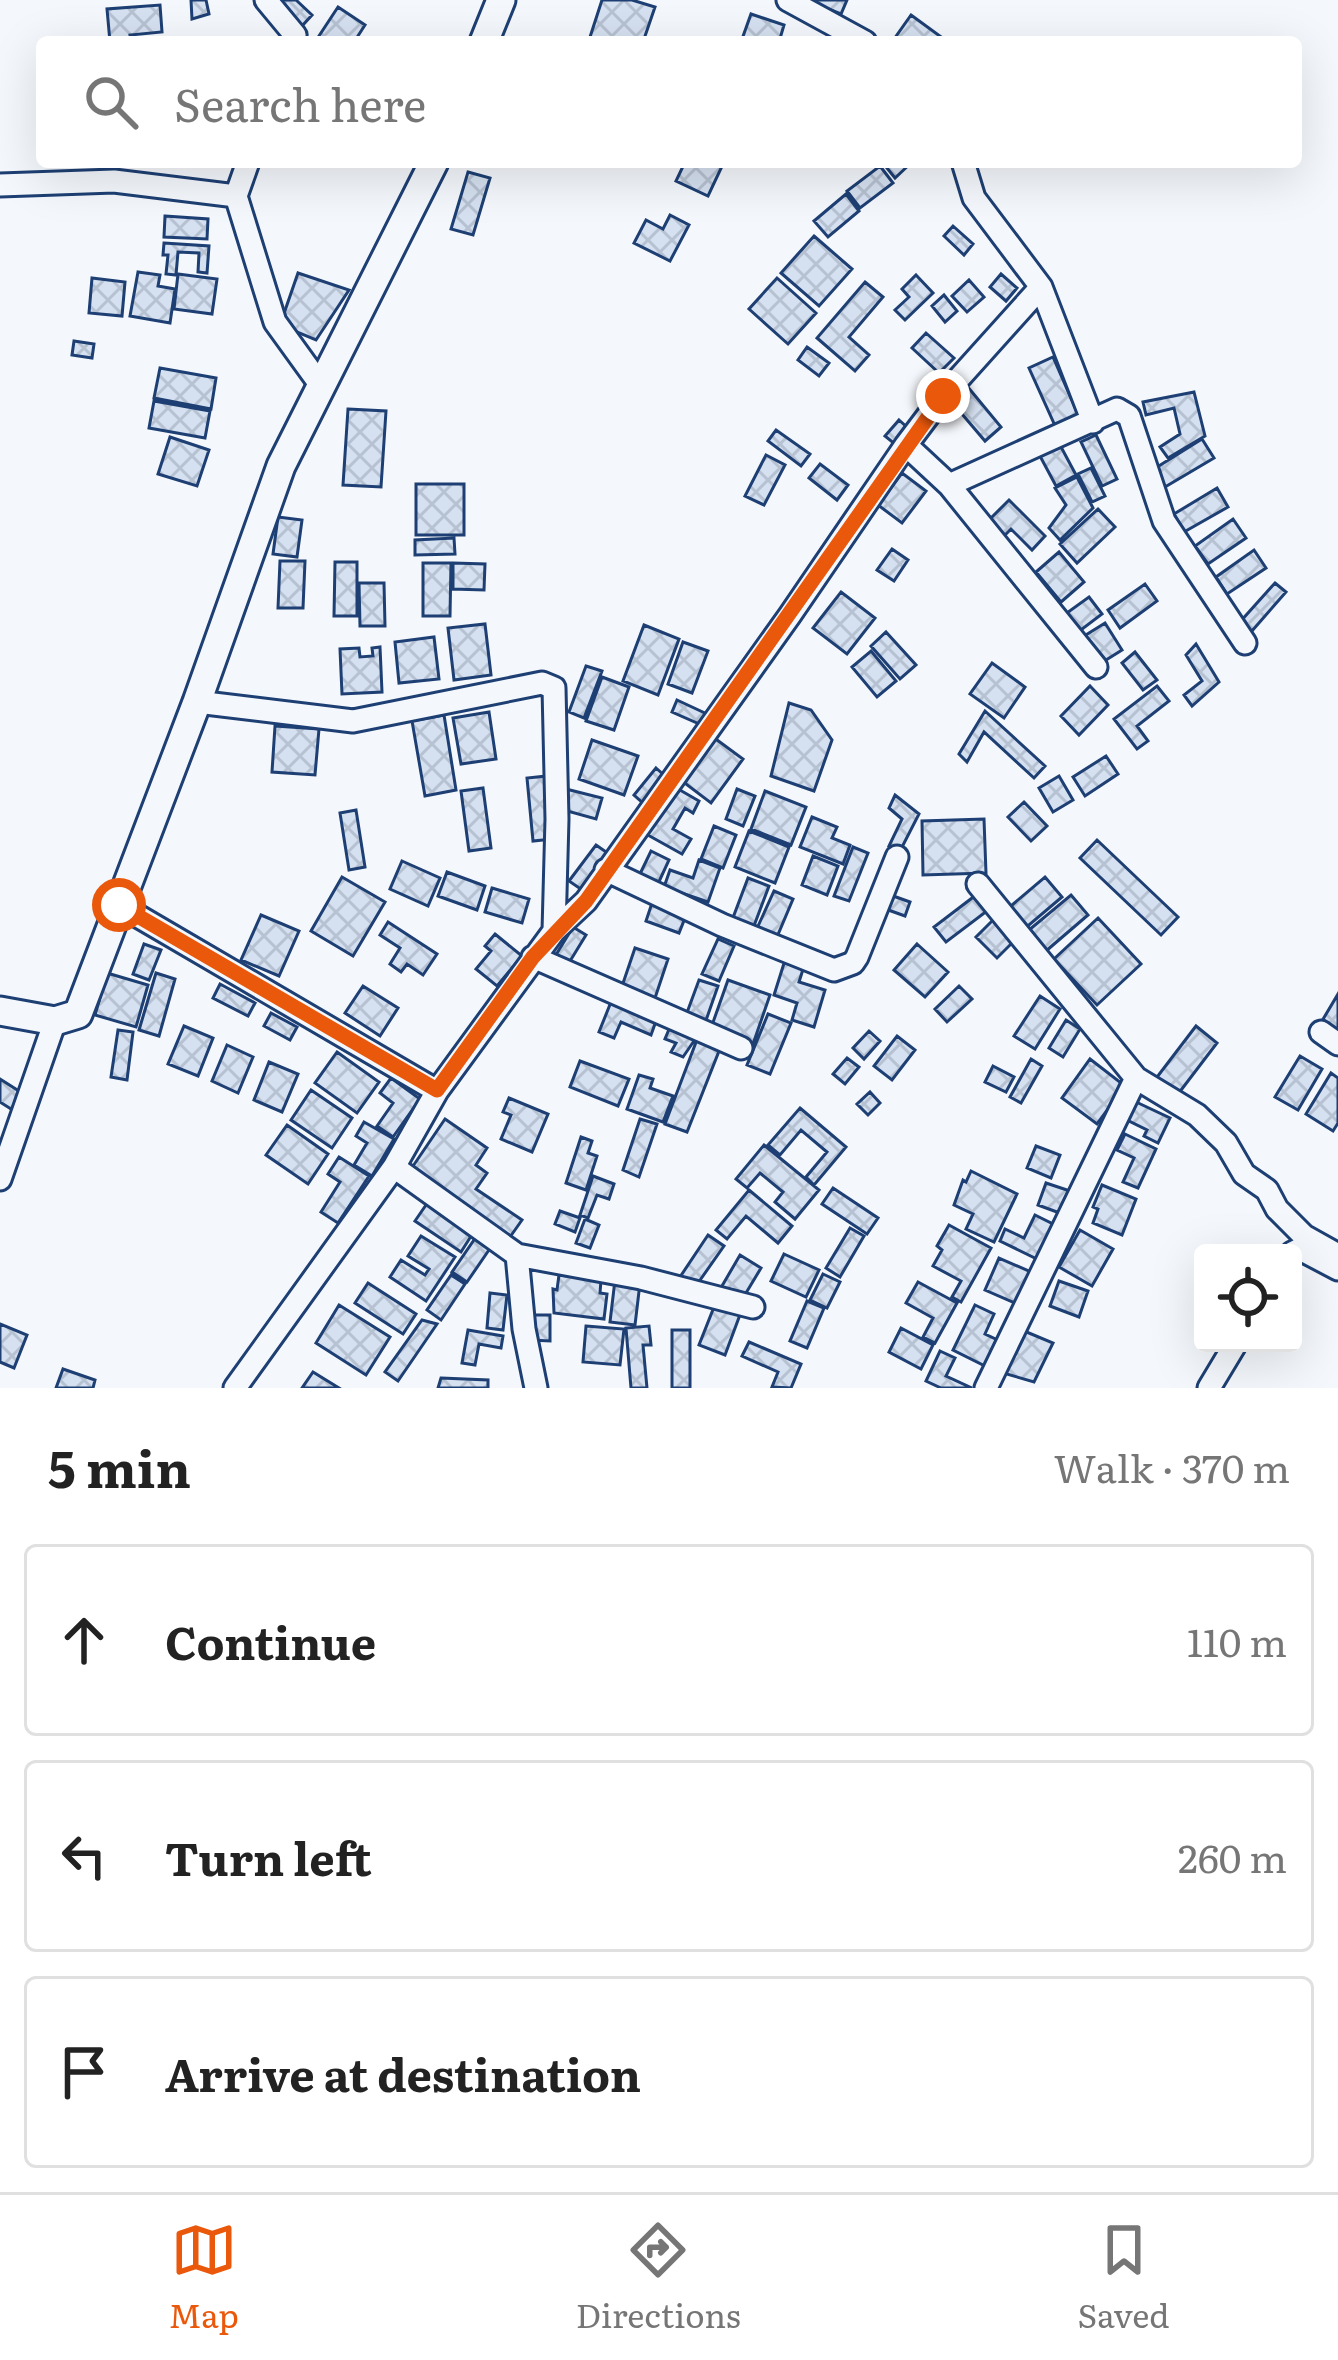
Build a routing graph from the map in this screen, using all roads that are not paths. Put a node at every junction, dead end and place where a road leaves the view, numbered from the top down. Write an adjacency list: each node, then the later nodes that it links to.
1 (266, 0): 4 (street)
2 (501, 0): 5 (street)
3 (788, 0): 6 (street)
4 (294, 36)
5 (486, 36)
6 (854, 36)
7 (246, 168): 11 (street)
8 (431, 168): 13 (street)
9 (964, 168): 12 (street)
10 (0, 185): 11 (street)
11 (236, 196): 13 (street)
12 (1041, 286): 14 (street); 15 (street)
13 (322, 387): 19 (street)
14 (1094, 422): 16 (street); 17 (street)
15 (905, 445): 16 (street); 21 (street)
16 (949, 484): 18 (street)
17 (1245, 643)
18 (1096, 667)
19 (197, 702): 23 (street); 24 (street)
20 (897, 857): 21 (street)
21 (605, 870): 24 (street)
22 (978, 884): 29 (street)
23 (119, 905): 27 (street); 30 (street)
24 (554, 931): 25 (street)
25 (533, 957): 28 (street); 30 (street)
26 (0, 1011): 27 (street)
27 (55, 1022): 32 (street)
28 (741, 1048)
29 (1136, 1078): 35 (street); 41 (street)
30 (437, 1090): 31 (street)
31 (394, 1167): 34 (street); 39 (street)
32 (0, 1179)
33 (1302, 1250): 36 (street)
34 (517, 1255): 37 (street); 40 (street)
35 (1338, 1255)
36 (1338, 1269)
37 (753, 1307)
38 (1231, 1352): 42 (street)
39 (235, 1388)
40 (536, 1388)
41 (986, 1388)
42 (1209, 1388)

